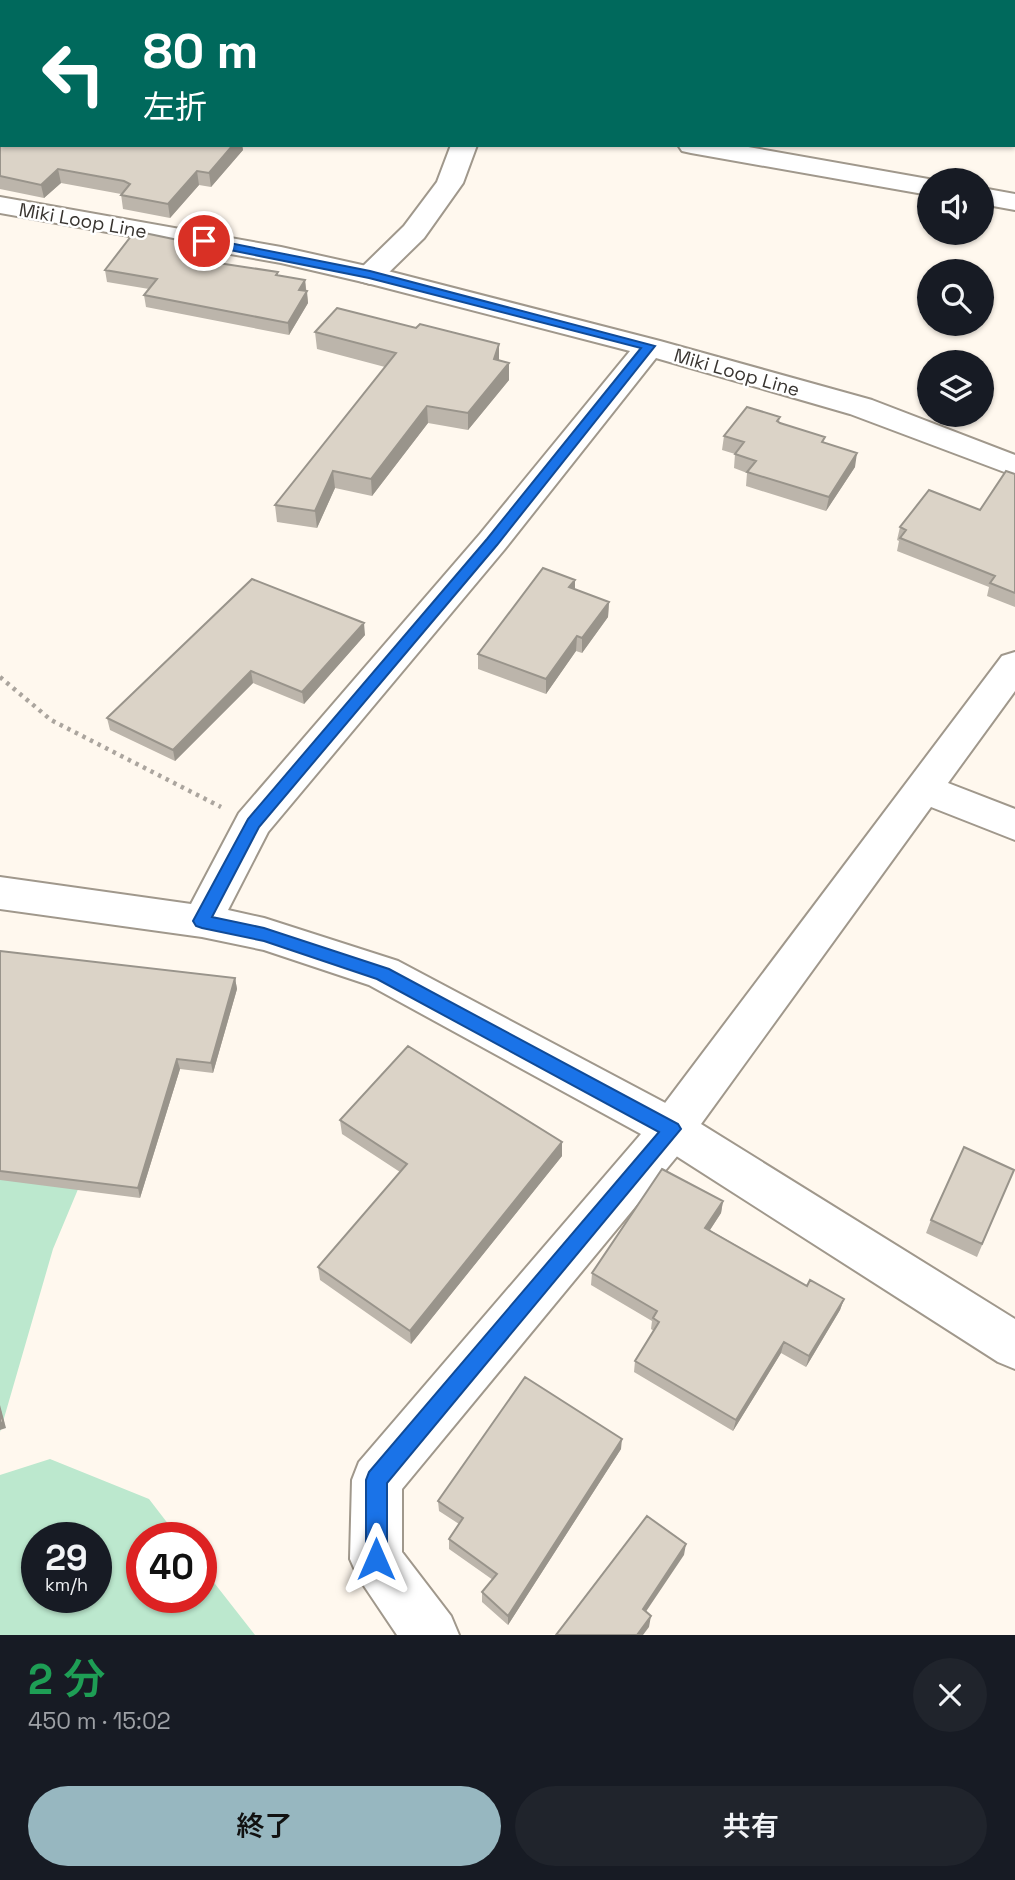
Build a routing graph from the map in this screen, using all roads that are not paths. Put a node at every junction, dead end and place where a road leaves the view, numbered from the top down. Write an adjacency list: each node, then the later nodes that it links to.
1 (463, 147): 7 (street)
2 (702, 147): 3 (street)
3 (917, 185)
4 (994, 198): 5 (street)
5 (1015, 202)
6 (0, 205): 7 (street, Miki Loop Line)
7 (370, 275): 8 (street, Miki Loop Line)
8 (649, 346): 9 (street, Miki Loop Line); 14 (street)
9 (1015, 466)
10 (1015, 665): 11 (street)
11 (922, 788): 12 (street); 15 (street)
12 (1015, 825)
13 (0, 893): 14 (street)
14 (202, 921): 15 (street)
15 (672, 1129): 16 (street); 17 (street)
16 (1015, 1346)
17 (432, 1635)

